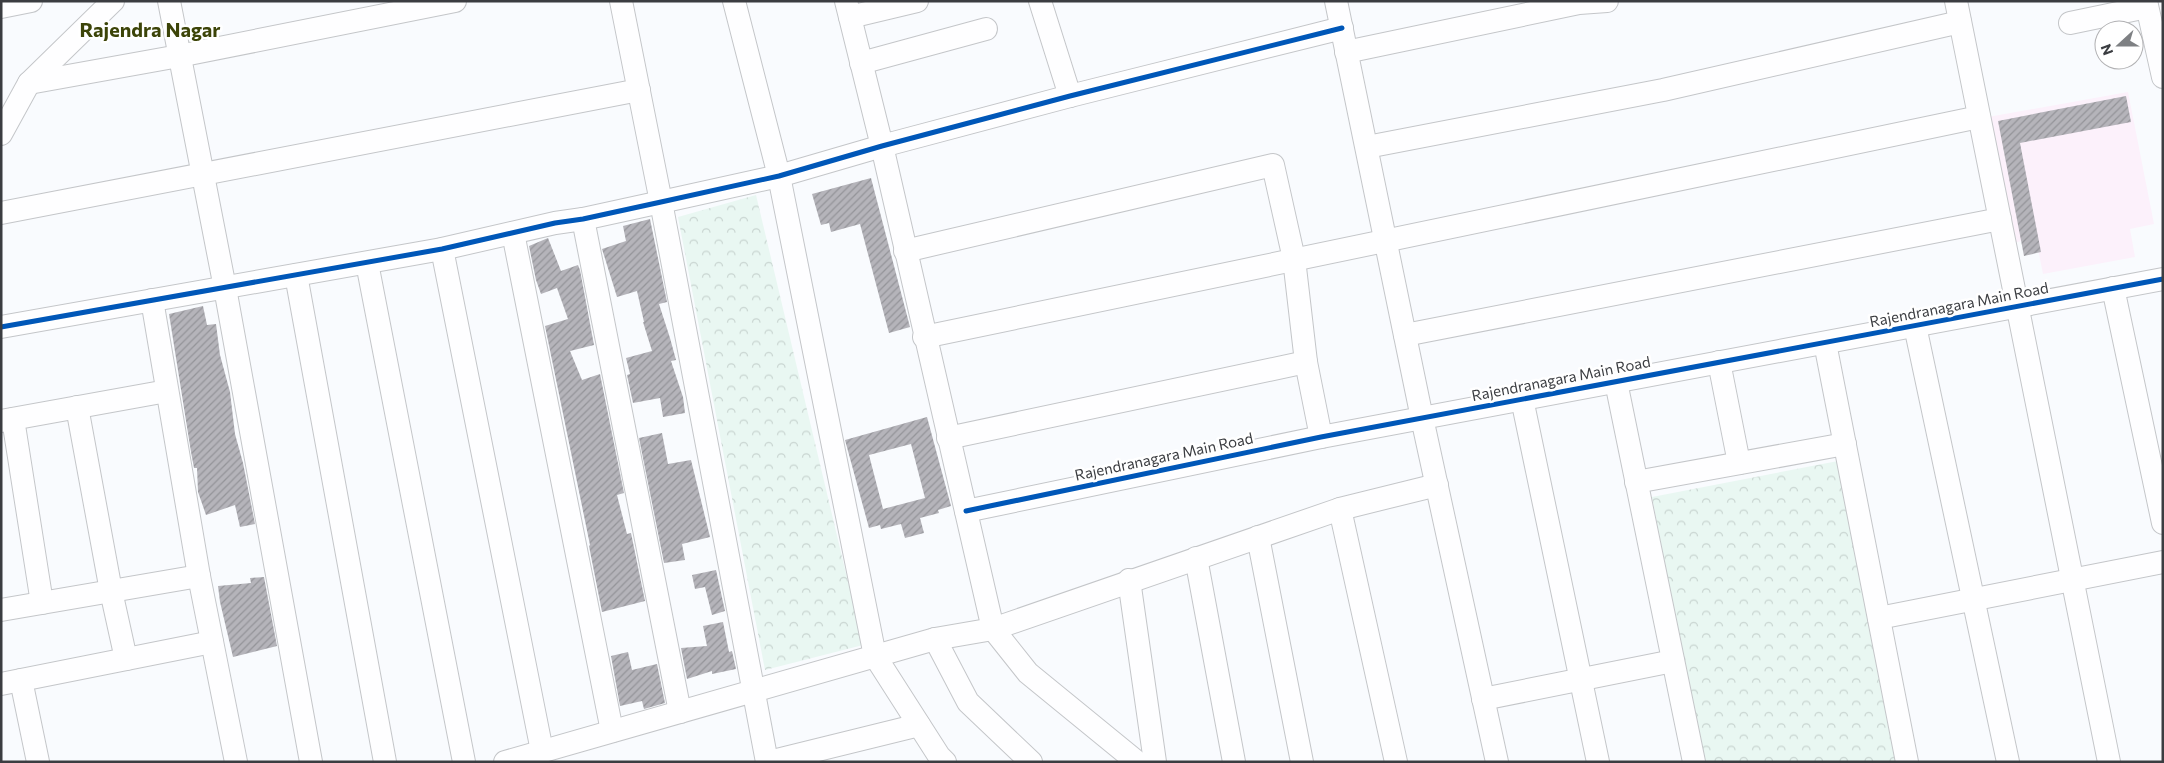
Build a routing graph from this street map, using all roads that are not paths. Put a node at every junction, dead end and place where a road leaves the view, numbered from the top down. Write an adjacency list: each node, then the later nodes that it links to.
1 (31, 1): 13 (street)
2 (113, 1): 23 (street)
3 (169, 1): 20 (street)
4 (455, 1): 20 (street)
5 (621, 1): 24 (street)
6 (734, 1): 31 (street)
7 (917, 1): 15 (street)
8 (1040, 1): 25 (street)
9 (1336, 1): 17 (street)
10 (1607, 1): 11 (street)
11 (1580, 2): 19 (street)
12 (2147, 4): 16 (street); 22 (street)
13 (1, 6)
14 (1957, 7): 26 (street); 29 (street)
15 (848, 9): 21 (street)
16 (2070, 23)
17 (1342, 28): 19 (street); 25 (street)
18 (986, 29): 21 (street)
19 (1346, 52): 29 (street)
20 (179, 56): 23 (street); 30 (street)
21 (861, 63): 28 (street)
22 (2162, 72)
23 (28, 83): 27 (street)
24 (639, 90): 30 (street); 32 (street)
25 (1070, 96): 28 (street)
26 (1979, 117): 35 (street); 37 (street)
27 (1, 134)
28 (882, 146): 31 (street); 39 (street)
29 (1366, 147): 37 (street)
30 (202, 174): 33 (street); 44 (street)
31 (779, 176): 32 (street); 84 (street)
32 (662, 202): 34 (street); 89 (street)
33 (1, 213)
34 (583, 219): 36 (street); 91 (street)
35 (2000, 219): 47 (street); 50 (street)
36 (513, 233): 38 (street); 93 (street)
37 (1386, 242): 40 (street); 50 (street)
38 (442, 249): 41 (street); 94 (street)
39 (905, 251): 40 (street); 51 (street)
40 (1294, 259): 51 (street); 53 (street)
41 (367, 263): 42 (street); 99 (street)
42 (296, 275): 44 (street); 98 (street)
43 (2163, 279): 45 (street, Rajendranagara Main Road)
44 (225, 288): 46 (street); 97 (street)
45 (2113, 288): 47 (street, Rajendranagara Main Road); 69 (street)
46 (152, 300): 49 (street); 56 (street)
47 (2017, 307): 48 (street, Rajendranagara Main Road); 75 (street)
48 (1915, 326): 52 (street, Rajendranagara Main Road); 77 (street)
49 (1, 327)
50 (1405, 335): 59 (street)
51 (924, 337): 62 (street)
52 (1825, 343): 54 (street, Rajendranagara Main Road); 63 (street)
53 (1306, 362): 61 (street); 62 (street)
54 (1719, 362): 55 (street, Rajendranagara Main Road); 64 (street)
55 (1616, 382): 57 (street, Rajendranagara Main Road); 65 (street)
56 (167, 391): 58 (street); 73 (street)
57 (1522, 399): 59 (street, Rajendranagara Main Road); 87 (street)
58 (78, 407): 60 (street); 76 (street)
59 (1422, 418): 61 (street, Rajendranagara Main Road); 66 (street)
60 (7, 420): 78 (street)
61 (1321, 437): 68 (street, Rajendranagara Main Road)
62 (948, 438): 68 (street)
63 (1845, 444): 64 (street); 80 (street)
64 (1739, 463): 65 (street)
65 (1636, 482): 86 (street)
66 (1437, 485): 67 (street); 90 (street)
67 (1340, 509): 70 (street); 108 (street)
68 (966, 511): 81 (street)
69 (2163, 523)
70 (1258, 536): 71 (street); 107 (street)
71 (1196, 558): 74 (street); 106 (street)
72 (2163, 562): 75 (street)
73 (199, 576): 76 (street); 83 (street)
74 (1129, 580): 81 (street); 105 (street)
75 (2072, 580): 77 (street); 114 (street)
76 (110, 591): 78 (street); 85 (street)
77 (1974, 600): 80 (street); 113 (street)
78 (42, 603): 79 (street)
79 (1, 610)
80 (1879, 618): 112 (street)
81 (993, 628): 82 (street); 104 (street)
82 (935, 639): 84 (street); 103 (street)
83 (212, 642): 85 (street); 96 (street)
84 (875, 656): 89 (street); 92 (street)
85 (126, 659): 88 (street)
86 (1673, 661): 87 (street); 111 (street)
87 (1581, 680): 90 (street); 110 (street)
88 (11, 682): 95 (street)
89 (753, 691): 91 (street); 101 (street)
90 (1483, 699): 109 (street)
91 (680, 712): 93 (street)
92 (919, 725): 101 (street); 102 (street)
93 (612, 731): 94 (street)
94 (542, 751): 100 (street)
95 (38, 762)
96 (236, 762)
97 (311, 762)
98 (385, 762)
99 (464, 762)
100 (504, 762)
101 (768, 762)
102 (945, 762)
103 (1031, 762)
104 (1137, 762)
105 (1155, 762)
106 (1234, 762)
107 (1302, 762)
108 (1396, 762)
109 (1497, 762)
110 (1598, 762)
111 (1694, 762)
112 (1907, 762)
113 (2008, 762)
114 (2109, 762)

